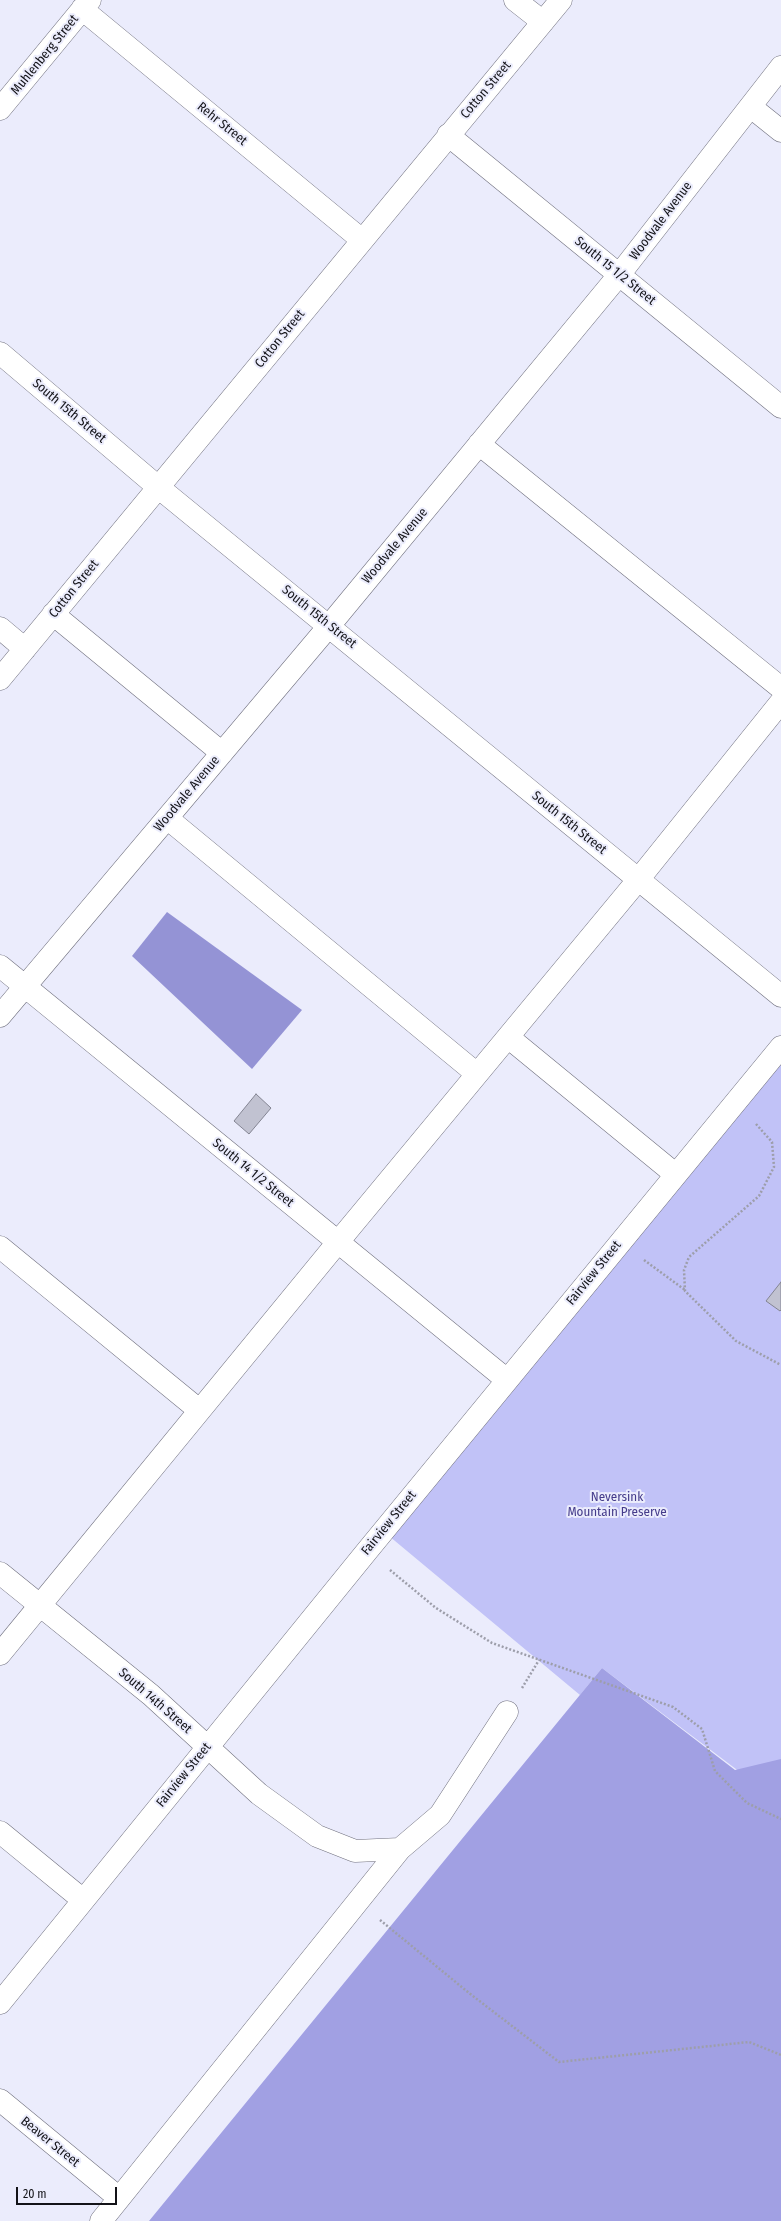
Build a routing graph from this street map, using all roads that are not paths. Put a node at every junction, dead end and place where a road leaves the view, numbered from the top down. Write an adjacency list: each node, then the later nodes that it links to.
1 (515, 0): 4 (street)
2 (561, 0): 4 (street, Cotton Street)
3 (86, 5): 7 (street, Muhlenberg Street); 10 (street, Rehr Street)
4 (542, 22): 9 (street, Cotton Street)
5 (781, 67): 6 (street, Woodvale Avenue)
6 (751, 106): 8 (street); 11 (street, Woodvale Avenue)
7 (0, 109)
8 (781, 131)
9 (448, 135): 10 (street, Cotton Street); 11 (street, South 15 1/2 Street)
10 (362, 240): 15 (street, Cotton Street)
11 (619, 275): 13 (street, South 15 1/2 Street); 14 (street, Woodvale Avenue)
12 (0, 353): 15 (street, South 15th Street)
13 (781, 407)
14 (479, 444): 17 (street, Woodvale Avenue); 21 (street)
15 (158, 487): 16 (street, Cotton Street); 17 (street, South 15th Street)
16 (53, 614): 19 (street, Cotton Street); 23 (street)
17 (329, 626): 23 (street, Woodvale Avenue); 25 (street, South 15th Street)
18 (0, 628): 19 (street)
19 (25, 649): 20 (street, Cotton Street)
20 (0, 679)
21 (781, 688)
22 (781, 702): 25 (street)
23 (222, 753): 24 (street, Woodvale Avenue)
24 (167, 818): 27 (street, Woodvale Avenue); 32 (street)
25 (638, 880): 28 (street, South 15th Street); 30 (street)
26 (0, 966): 27 (street, South 14 1/2 Street)
27 (25, 986): 29 (street, Woodvale Avenue); 34 (street, South 14 1/2 Street)
28 (781, 996)
29 (0, 1016)
30 (508, 1037): 32 (street); 33 (street)
31 (781, 1046): 33 (street, Fairview Street)
32 (477, 1074): 34 (street)
33 (675, 1174): 36 (street, Fairview Street)
34 (338, 1242): 36 (street, South 14 1/2 Street); 37 (street)
35 (0, 1247): 37 (street)
36 (507, 1380): 42 (street, Fairview Street)
37 (199, 1410): 39 (street)
38 (0, 1573): 39 (street, South 14th Street)
39 (39, 1605): 40 (street); 42 (street, South 14th Street)
40 (0, 1654)
41 (506, 1712): 44 (street)
42 (207, 1746): 44 (street, South 14th Street); 45 (street, Fairview Street)
43 (0, 1832): 45 (street)
44 (400, 1849): 48 (street)
45 (83, 1900): 46 (street, Fairview Street)
46 (0, 2002)
47 (0, 2100): 48 (street, Beaver Street)
48 (120, 2198): 49 (street)
49 (101, 2221)

